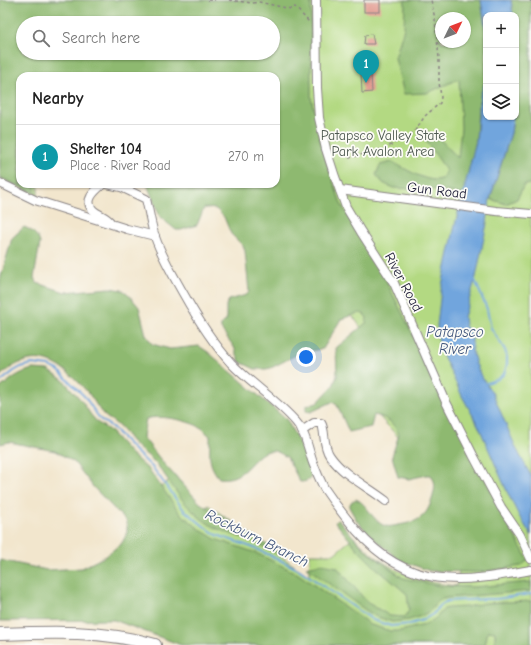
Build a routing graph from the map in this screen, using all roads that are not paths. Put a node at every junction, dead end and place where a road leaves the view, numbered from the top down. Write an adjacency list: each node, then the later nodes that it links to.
1 (316, 0): 5 (street, River Road)
2 (0, 183): 7 (street)
3 (98, 188): 7 (street)
4 (124, 188): 8 (street)
5 (340, 190): 6 (street, Gun Road); 11 (street, River Road)
6 (531, 214)
7 (113, 225): 8 (street)
8 (155, 236): 9 (street)
9 (302, 431): 10 (street); 12 (street)
10 (386, 501)
11 (531, 559)
12 (531, 570)
13 (0, 634): 14 (highway)
14 (155, 645)

